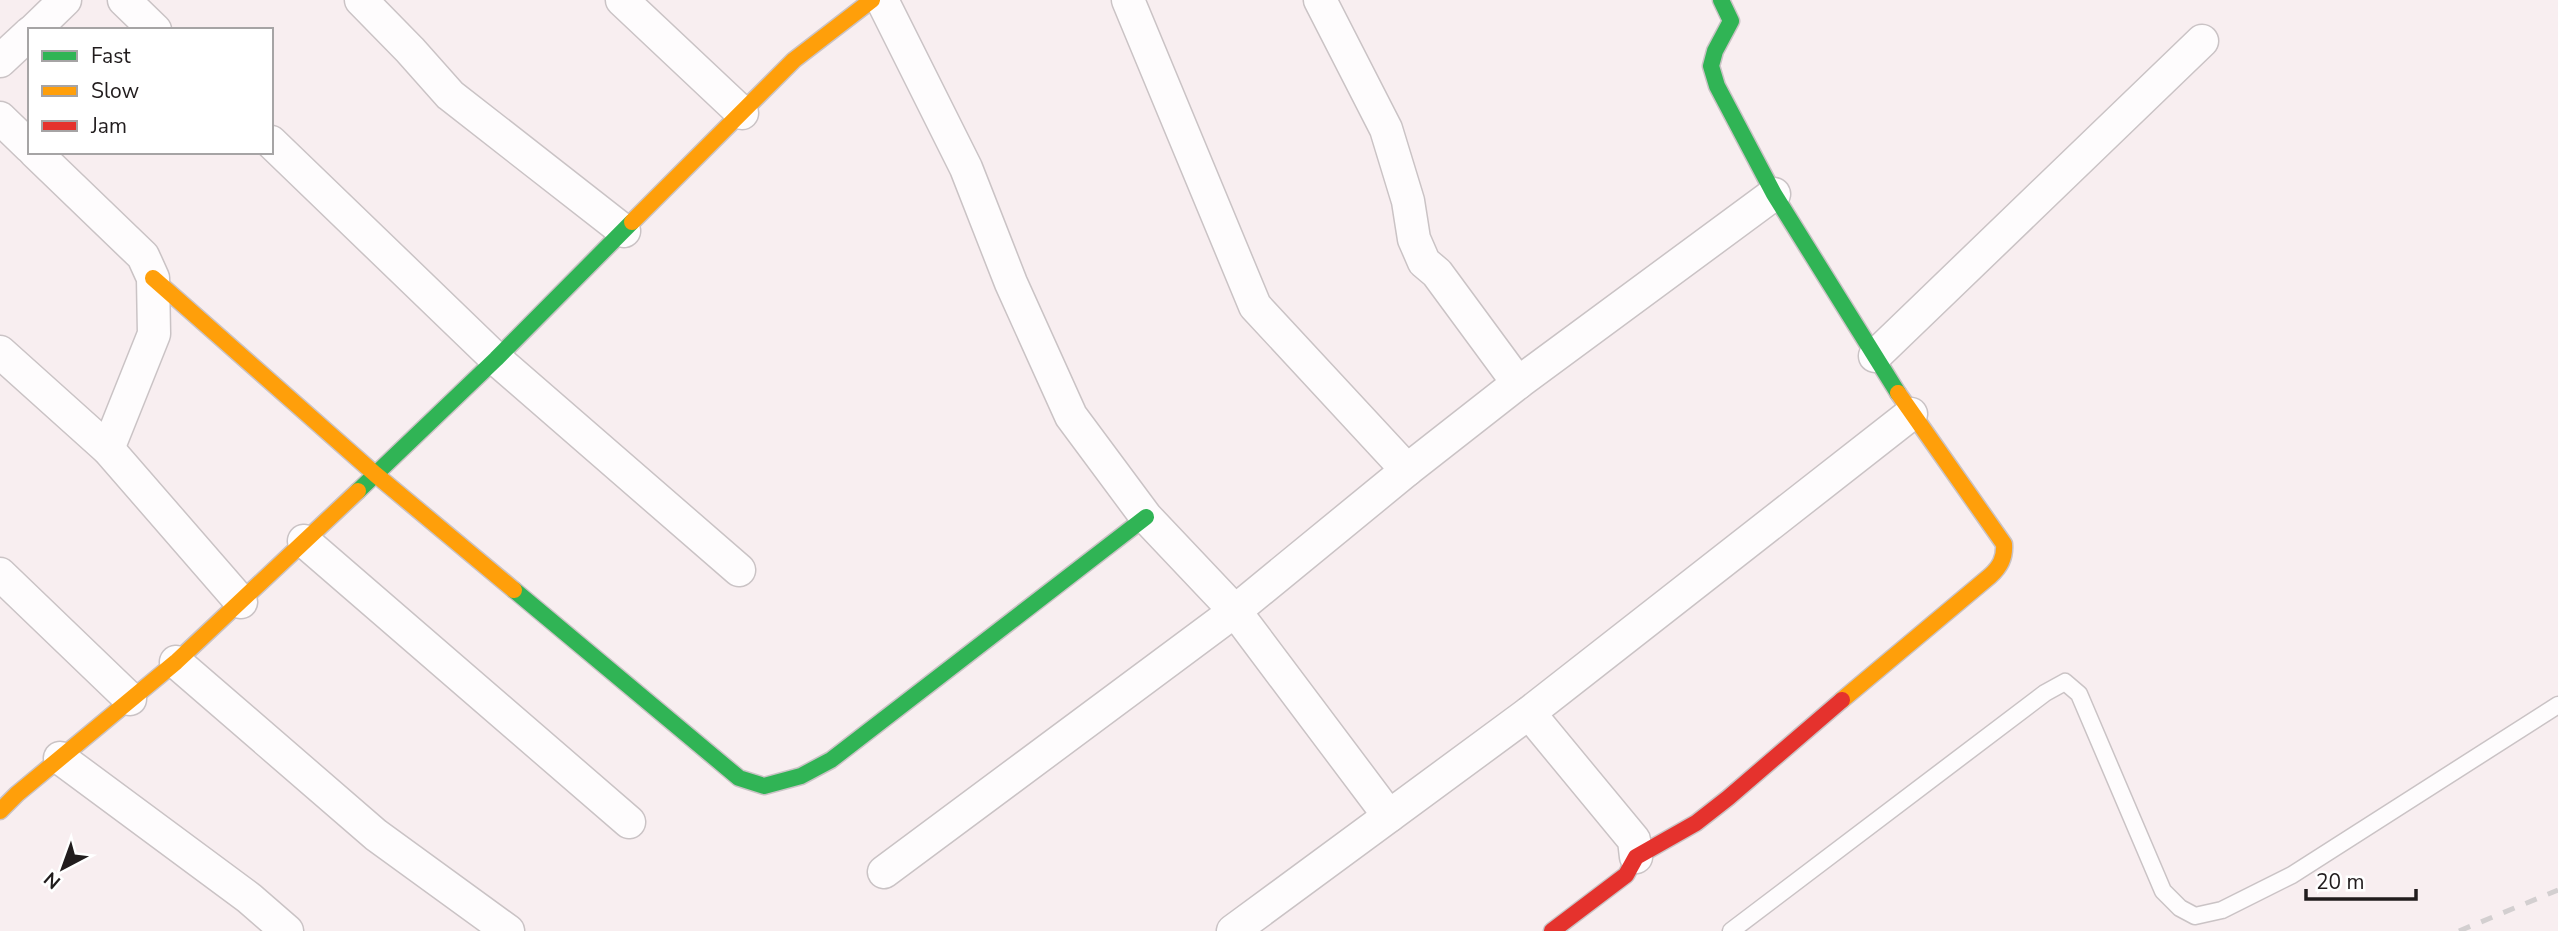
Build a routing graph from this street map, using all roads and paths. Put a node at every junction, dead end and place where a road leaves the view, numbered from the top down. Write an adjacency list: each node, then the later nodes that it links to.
1 (65, 0): 10 (street)
2 (124, 0): 11 (street)
3 (360, 0): 21 (street)
4 (622, 0): 15 (street)
5 (872, 0): 15 (street)
6 (882, 0): 31 (street)
7 (1128, 0): 29 (street)
8 (1320, 0): 26 (street)
9 (1721, 0): 20 (street)
10 (36, 28)
11 (153, 28)
12 (28, 35): 14 (street)
13 (2202, 41): 24 (street)
14 (0, 61)
15 (742, 113): 21 (street)
16 (0, 118): 18 (street)
17 (273, 144): 25 (street)
18 (28, 145)
19 (37, 154): 22 (street)
20 (1774, 194): 24 (street); 26 (street)
21 (624, 231): 25 (street)
22 (153, 278): 28 (street); 30 (street)
23 (0, 352): 28 (street)
24 (1875, 356): 27 (street)
25 (496, 359): 30 (street); 33 (street)
26 (1518, 383): 29 (street)
27 (1911, 414): 40 (street); 45 (street)
28 (108, 449): 35 (street)
29 (1407, 470): 36 (street)
30 (375, 474): 31 (street); 32 (street)
31 (1146, 517): 36 (street)
32 (304, 541): 35 (street); 44 (street)
33 (739, 570)
34 (0, 574): 38 (street)
35 (241, 602): 37 (street)
36 (1235, 611): 43 (street); 46 (street)
37 (176, 662): 38 (street); 48 (street)
38 (130, 699): 41 (street)
39 (2558, 705): 51 (lane)
40 (1529, 713): 43 (street); 45 (street)
41 (60, 758): 42 (street); 47 (street)
42 (6, 794)
43 (1389, 816): 49 (street)
44 (629, 822)
45 (1636, 857): 50 (street)
46 (884, 872)
47 (286, 931)
48 (508, 931)
49 (1233, 931)
50 (1552, 931)
51 (1731, 931)

